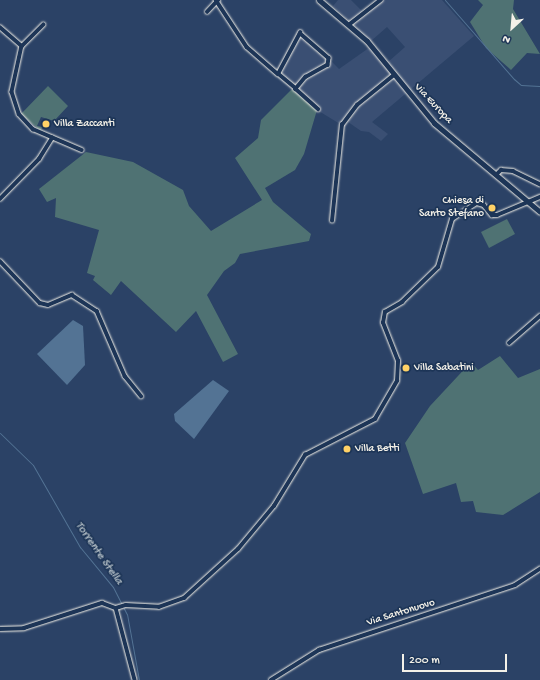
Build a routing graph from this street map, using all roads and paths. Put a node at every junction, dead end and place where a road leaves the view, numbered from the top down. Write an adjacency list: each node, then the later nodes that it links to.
1 (217, 0): 4 (street); 9 (street)
2 (320, 0): 5 (main road, Via Europa)
3 (381, 0): 5 (street)
4 (207, 12)
5 (350, 24): 10 (main road, Via Europa)
6 (43, 25): 8 (street)
7 (0, 27): 8 (street)
8 (22, 46): 13 (street)
9 (278, 74): 11 (street); 11 (street)
10 (394, 75): 15 (main road, Via Europa); 21 (street)
11 (296, 89): 12 (street)
12 (318, 109)
13 (52, 138): 14 (street); 18 (street)
14 (82, 150)
15 (496, 175): 16 (street); 19 (main road, Via Europa)
16 (540, 184)
17 (540, 197): 19 (street)
18 (0, 199)
19 (530, 202): 20 (main road, Via Europa); 27 (street)
20 (540, 212)
21 (332, 221)
22 (0, 261): 25 (street)
23 (540, 316): 24 (street)
24 (509, 343)
25 (141, 396)
26 (540, 570): 30 (street, Via Santonuovo)
27 (118, 608): 28 (street); 29 (street)
28 (0, 629)
29 (134, 680)
30 (271, 680)

